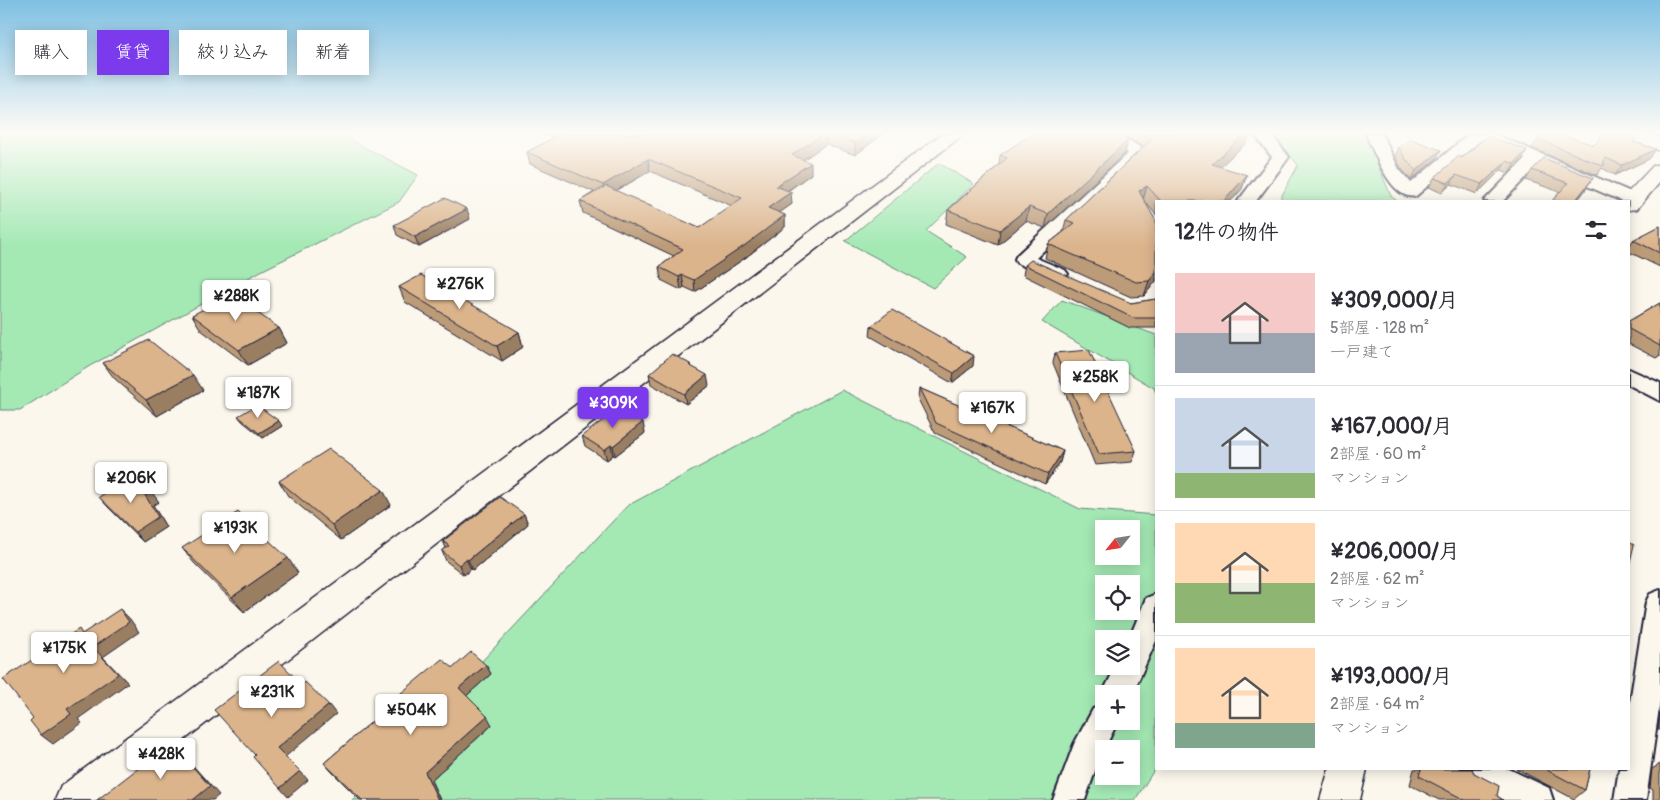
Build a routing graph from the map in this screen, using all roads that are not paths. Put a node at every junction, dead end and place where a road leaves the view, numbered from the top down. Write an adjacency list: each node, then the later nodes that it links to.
1 (907, 171): 23 (street)
2 (1117, 171): 13 (street)
3 (1270, 171): 9 (street)
4 (1391, 171): 5 (street)
5 (1435, 171)
6 (1523, 171): 10 (street)
7 (1565, 171): 11 (street)
8 (1659, 171): 12 (street)
9 (1248, 200)
10 (1494, 200)
11 (1628, 200)
12 (1630, 201)
13 (1076, 282)
14 (1630, 377): 15 (street)
15 (1660, 393)
16 (1660, 602): 18 (street)
17 (1155, 608): 19 (street)
18 (1654, 679): 27 (street)
19 (1122, 685)
20 (1098, 730): 24 (street)
21 (1348, 770): 25 (street)
22 (1478, 770): 26 (street)
23 (75, 800)
24 (1069, 800)
25 (1340, 800)
26 (1537, 800)
27 (1630, 800)

